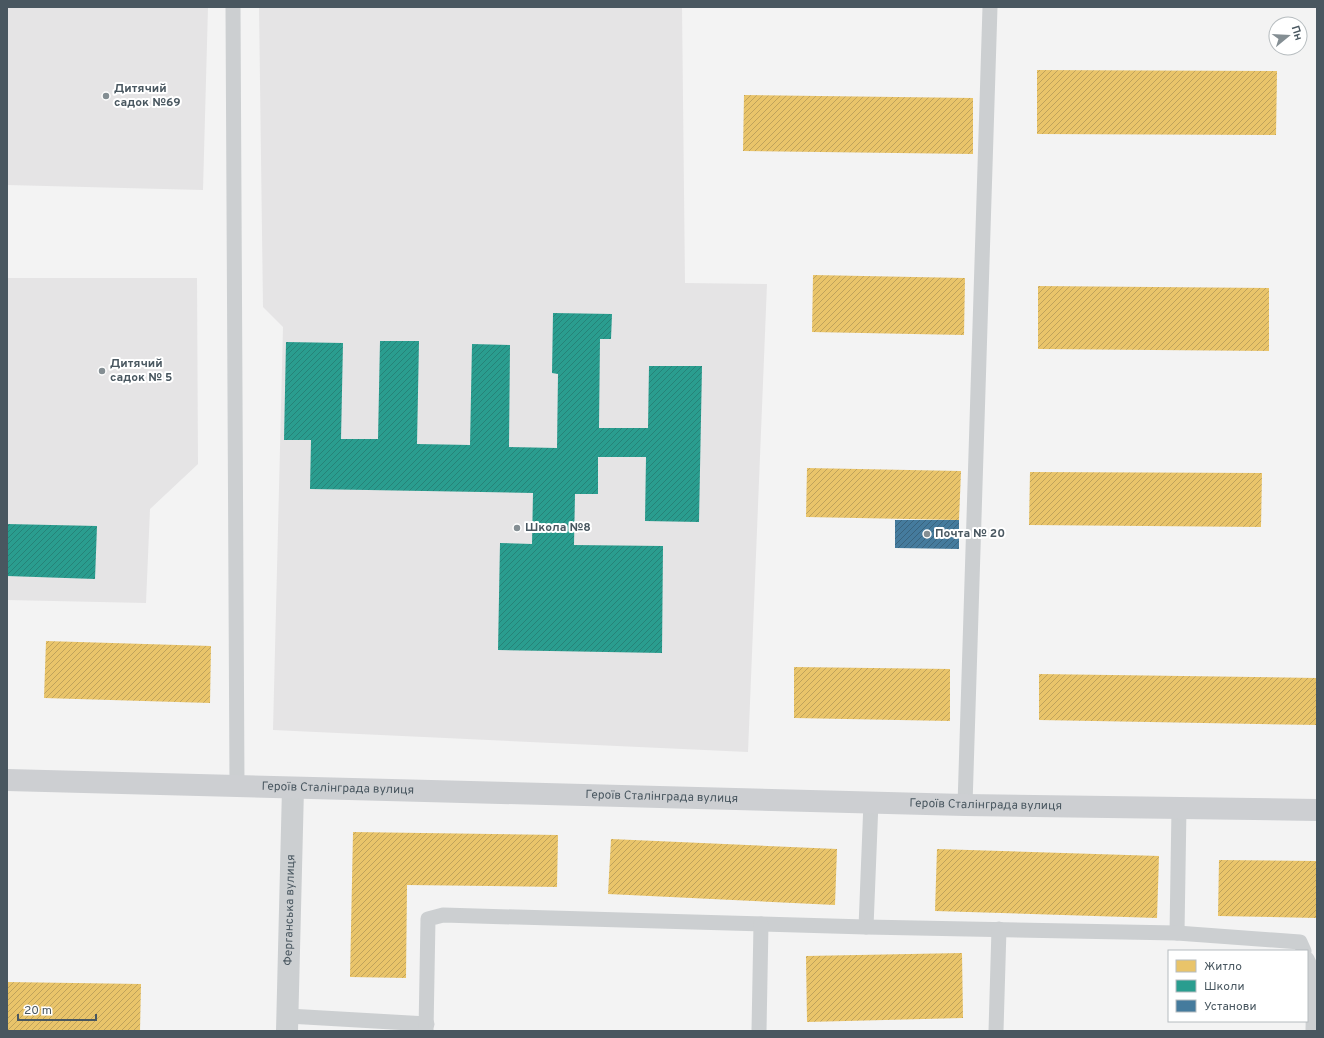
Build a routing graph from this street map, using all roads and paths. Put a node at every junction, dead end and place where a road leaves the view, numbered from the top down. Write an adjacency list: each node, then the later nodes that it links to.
1 (233, 7): 4 (lane)
2 (990, 7): 7 (lane)
3 (7, 780): 4 (main road, Героїв Сталінграда вулиця)
4 (237, 786): 5 (main road, Героїв Сталінграда вулиця)
5 (293, 788): 6 (main road, Героїв Сталінграда вулиця); 16 (street, Ферганська вулиця)
6 (871, 802): 7 (main road, Героїв Сталінграда вулиця); 11 (lane)
7 (965, 805): 8 (main road, Героїв Сталінграда вулиця)
8 (1179, 808): 9 (main road, Героїв Сталінграда вулиця); 13 (lane)
9 (1317, 810)
10 (761, 924): 11 (lane); 17 (lane); 18 (lane)
11 (866, 927): 12 (lane)
12 (999, 929): 13 (lane); 19 (lane)
13 (1178, 933): 14 (lane)
14 (1304, 950)
15 (1308, 961): 20 (lane)
16 (288, 1024): 17 (lane)
17 (426, 1028)
18 (759, 1031)
19 (996, 1031)
20 (1313, 1031)

